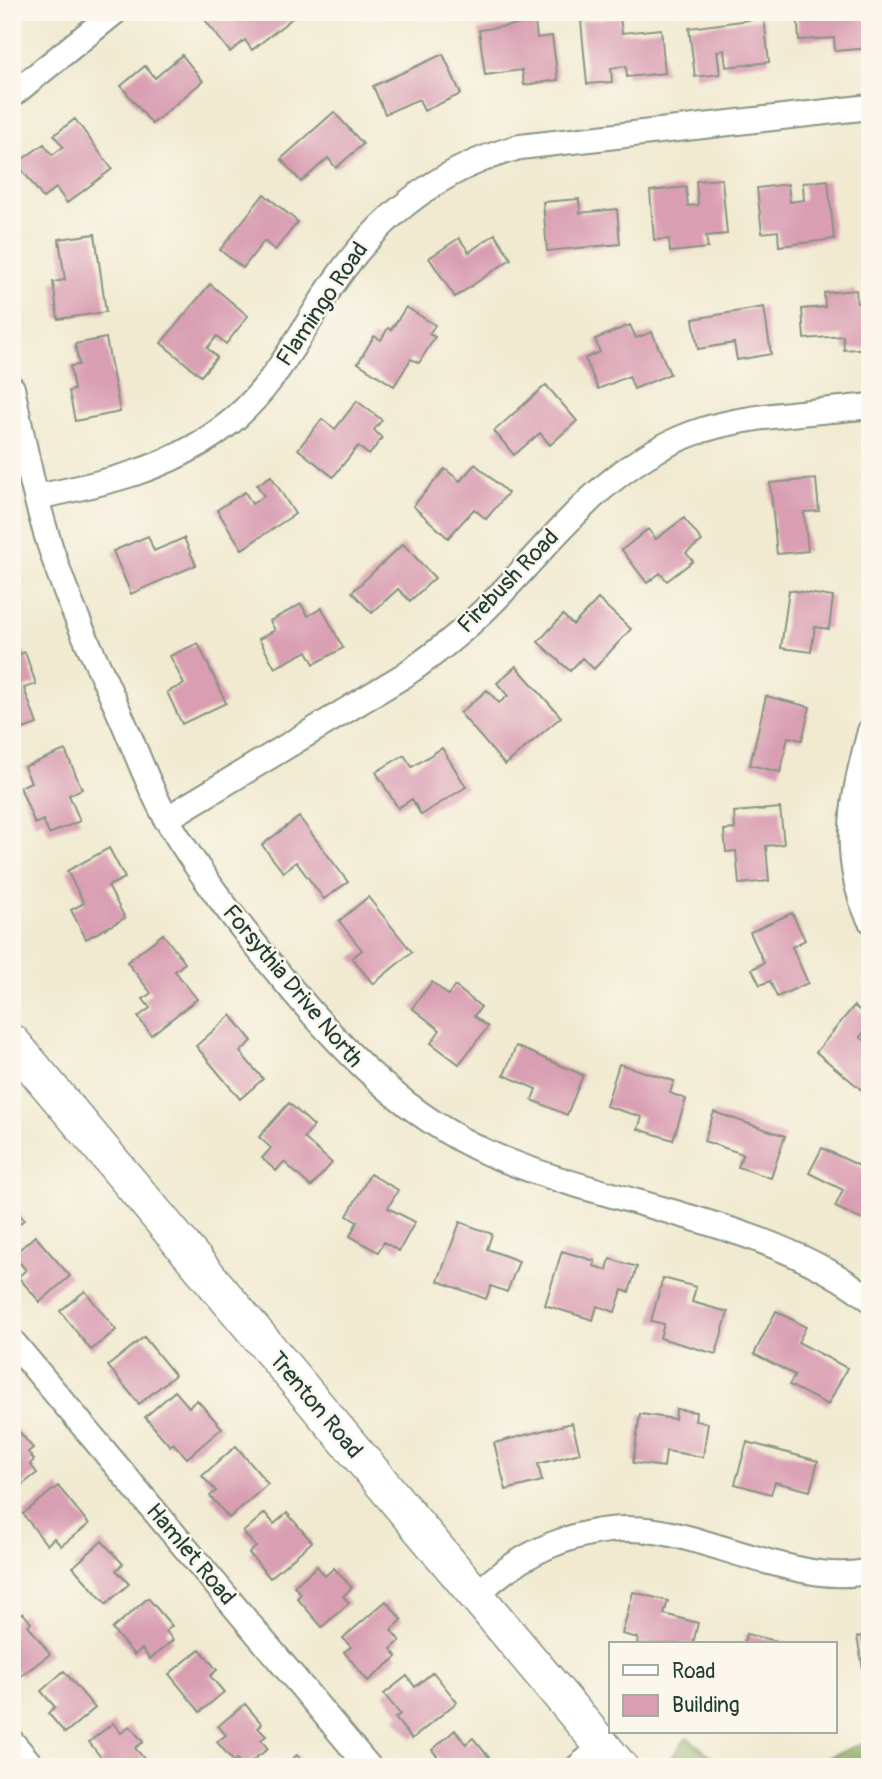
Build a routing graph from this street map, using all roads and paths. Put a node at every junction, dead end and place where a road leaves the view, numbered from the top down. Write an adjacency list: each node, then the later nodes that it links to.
1 (115, 12): 2 (street)
2 (12, 95)
3 (870, 107): 6 (street, Flamingo Road)
4 (12, 388): 6 (street, Forsythia Drive North)
5 (870, 406): 8 (street, Firebush Road)
6 (37, 497): 8 (street, Forsythia Drive North)
7 (870, 731): 9 (street)
8 (166, 819): 11 (street, Forsythia Drive North)
9 (870, 920)
10 (12, 1042): 14 (main road, Trenton Road)
11 (870, 1299)
12 (12, 1341): 18 (street, Hamlet Road)
13 (870, 1571): 14 (street)
14 (477, 1596): 16 (main road, Trenton Road)
15 (12, 1742): 17 (street)
16 (600, 1760)
17 (33, 1767)
18 (369, 1767)

